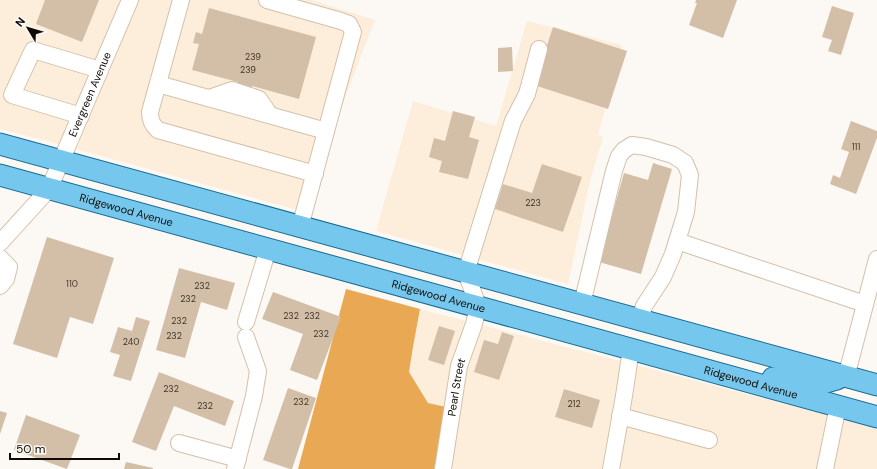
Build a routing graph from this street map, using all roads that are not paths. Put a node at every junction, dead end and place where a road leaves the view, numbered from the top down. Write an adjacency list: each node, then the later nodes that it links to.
1 (130, 0): 5 (street, Evergreen Avenue)
2 (181, 0): 6 (street)
3 (267, 0): 8 (street)
4 (539, 49): 20 (street)
5 (100, 70): 7 (street, Evergreen Avenue); 7 (street)
6 (158, 84): 8 (street); 11 (street)
7 (81, 116): 10 (street, Evergreen Avenue)
8 (326, 131): 11 (street)
9 (0, 144): 10 (main road)
10 (61, 161): 13 (street, Evergreen Avenue); 14 (main road)
11 (315, 174): 14 (street)
12 (0, 175): 13 (main road, Ridgewood Avenue)
13 (49, 189): 16 (street, Evergreen Avenue); 17 (main road, Ridgewood Avenue)
14 (300, 227): 20 (main road)
15 (677, 241): 22 (street); 23 (street); 25 (street)
16 (0, 242)
17 (268, 249): 24 (main road, Ridgewood Avenue); 35 (street)
18 (0, 258): 21 (street)
19 (877, 259): 23 (street)
20 (466, 272): 22 (main road); 24 (street)
21 (0, 286)
22 (582, 304): 25 (main road)
23 (865, 304): 27 (street)
24 (478, 306): 26 (main road, Ridgewood Avenue); 36 (street, Pearl Street)
25 (640, 320): 27 (main road)
26 (631, 349): 28 (main road, Ridgewood Avenue); 31 (street)
27 (846, 376): 28 (main road); 29 (main road)
28 (738, 378): 30 (main road, Ridgewood Avenue)
29 (877, 385)
30 (838, 406): 32 (main road, Ridgewood Avenue); 38 (street)
31 (620, 416): 33 (street); 37 (street)
32 (877, 417)
33 (709, 440)
34 (179, 443): 35 (street)
35 (236, 464)
36 (443, 469)
37 (611, 469)
38 (825, 469)

